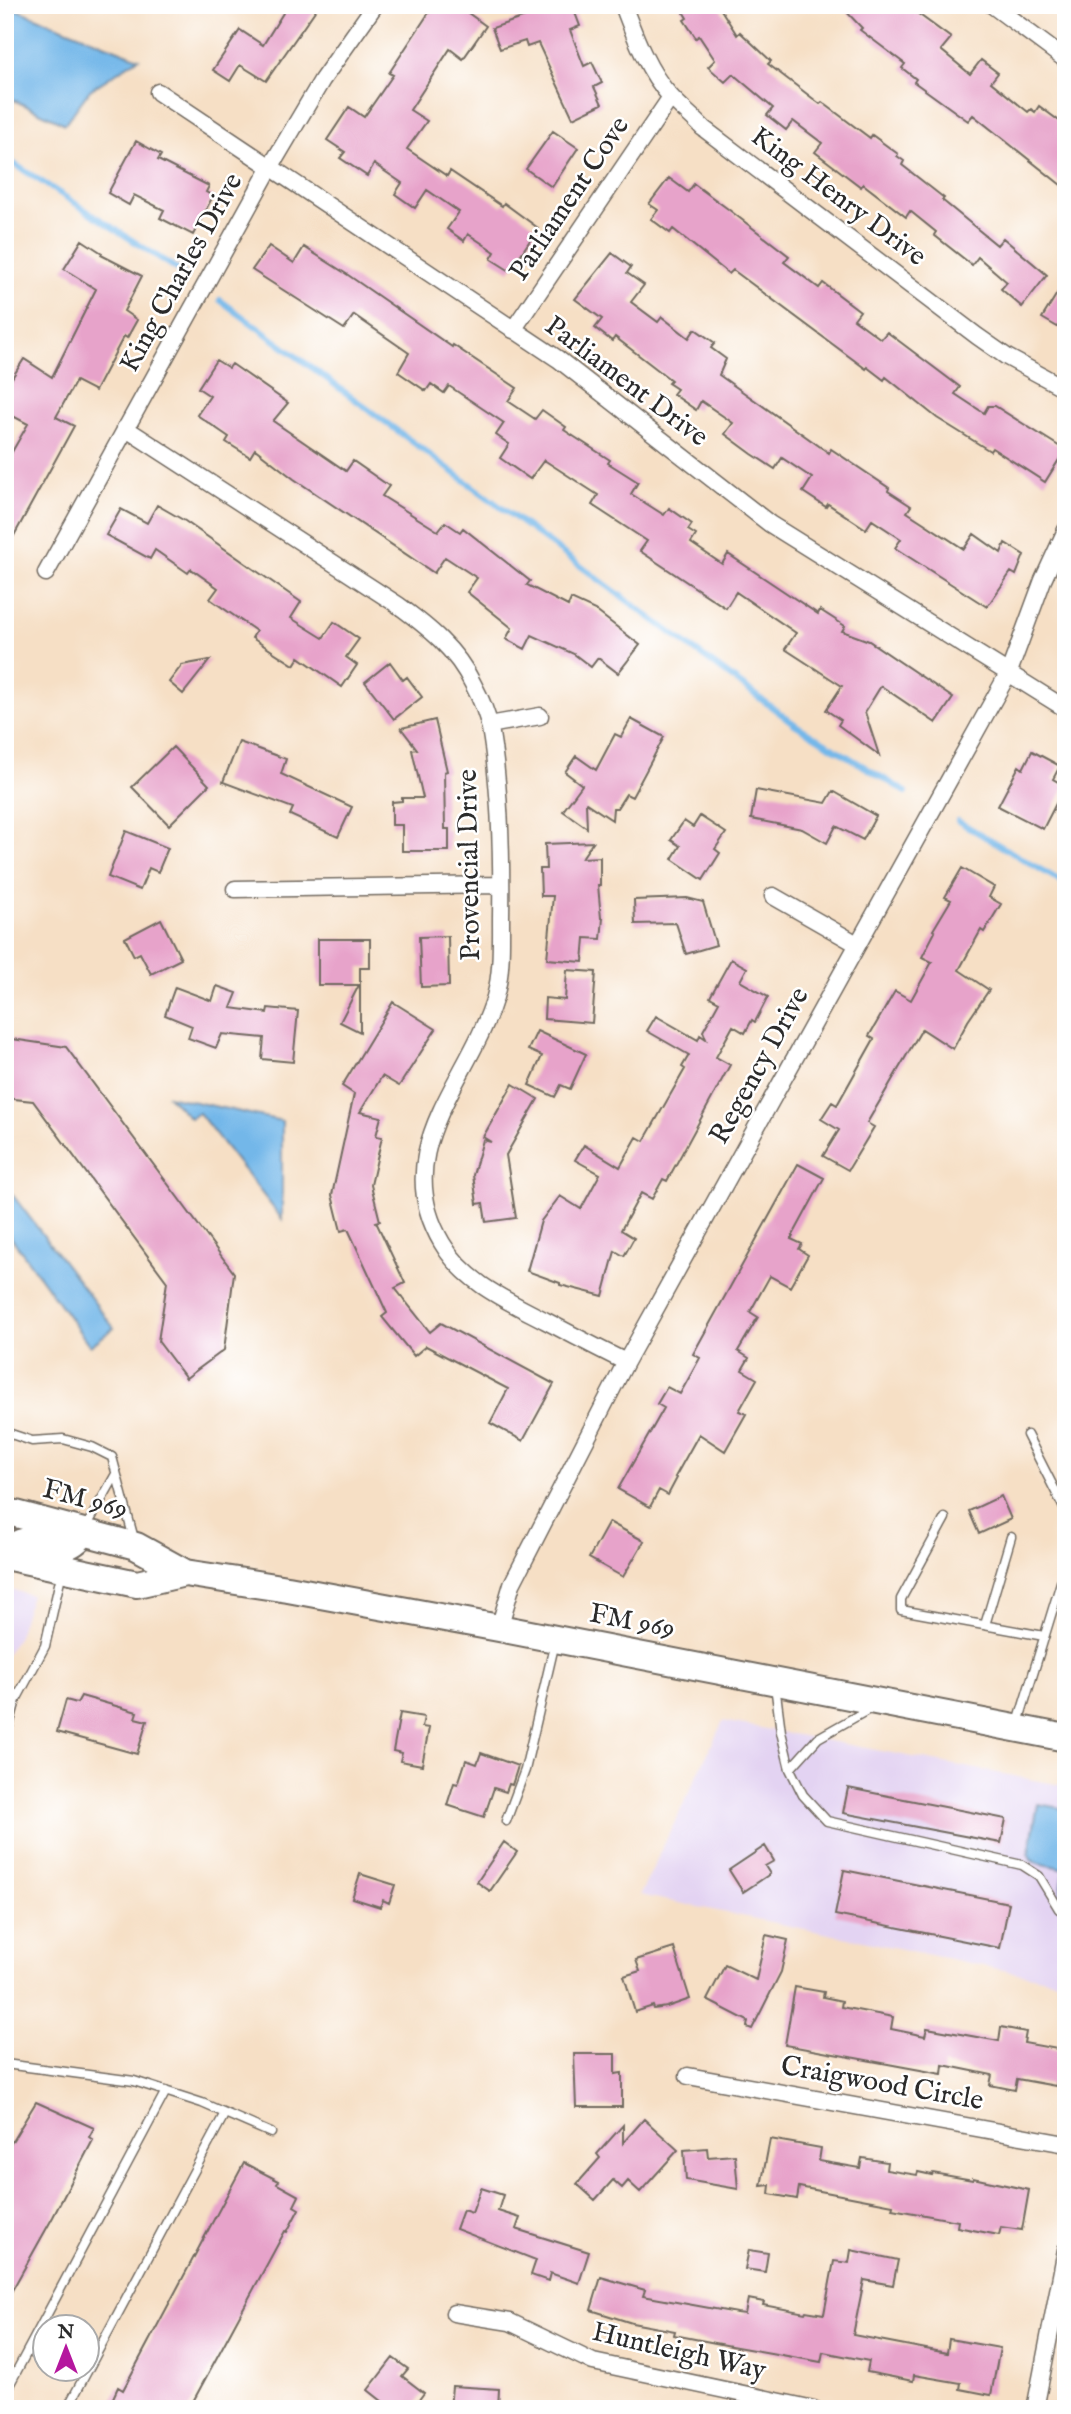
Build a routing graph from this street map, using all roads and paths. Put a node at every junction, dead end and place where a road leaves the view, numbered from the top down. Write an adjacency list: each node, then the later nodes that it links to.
1 (375, 5): 7 (street, King Charles Drive)
2 (623, 5): 6 (street, King Henry Drive)
3 (992, 5): 4 (street)
4 (1066, 60)
5 (158, 92): 7 (street, Parliament Drive)
6 (671, 97): 8 (street, Parliament Cove); 9 (street, King Henry Drive)
7 (271, 166): 8 (street, Parliament Drive); 10 (street, King Charles Drive)
8 (513, 330): 13 (street, Parliament Drive)
9 (1066, 389)
10 (125, 428): 12 (street, King Charles Drive); 16 (street, Provencial Drive)
11 (1066, 530): 13 (street, Regency Drive)
12 (46, 573)
13 (1009, 672): 14 (street, Parliament Drive); 20 (street, Regency Drive)
14 (1066, 709)
15 (540, 716): 16 (street)
16 (489, 725): 17 (street, Provencial Drive)
17 (501, 885): 18 (street); 21 (street, Provencial Drive)
18 (235, 889)
19 (773, 896): 20 (street)
20 (857, 944): 21 (street, Regency Drive)
21 (626, 1362): 36 (street, Regency Drive)
22 (5, 1432): 24 (lane)
23 (1027, 1435): 26 (lane)
24 (116, 1474): 28 (lane); 30 (lane)
25 (5, 1510): 28 (main road, FM 969 / FM 969)
26 (1066, 1512)
27 (945, 1518): 35 (lane)
28 (84, 1532): 30 (main road, FM 969 / FM 969); 31 (main road)
29 (1011, 1537): 35 (lane)
30 (136, 1546): 34 (main road, FM 969 / FM 969)
31 (6, 1558): 33 (main road, FM 969 / FM 969)
32 (1066, 1566): 37 (lane)
33 (62, 1568): 34 (main road, FM 969 / FM 969); 43 (lane)
34 (185, 1573): 36 (main road, FM 969 / FM 969)
35 (985, 1625): 37 (lane)
36 (499, 1628): 38 (main road, FM 969 / FM 969)
37 (1044, 1636): 41 (lane)
38 (556, 1639): 39 (main road, FM 969 / FM 969); 45 (lane)
39 (775, 1682): 40 (main road, FM 969 / FM 969); 44 (lane)
40 (881, 1703): 41 (main road, FM 969 / FM 969); 44 (lane)
41 (1016, 1729): 42 (main road, FM 969 / FM 969)
42 (1066, 1738)
43 (5, 1740)
44 (790, 1769): 46 (lane)
45 (506, 1821)
46 (1066, 1913)
47 (5, 2064): 49 (lane)
48 (688, 2076): 52 (street, Craigwood Circle)
49 (166, 2091): 50 (lane); 55 (lane)
50 (225, 2113): 51 (lane); 56 (lane)
51 (271, 2133)
52 (1066, 2144)
53 (1066, 2250): 58 (street)
54 (454, 2313): 57 (street, Huntleigh Way)
55 (5, 2393)
56 (66, 2409)
57 (814, 2409)
58 (1035, 2409)

